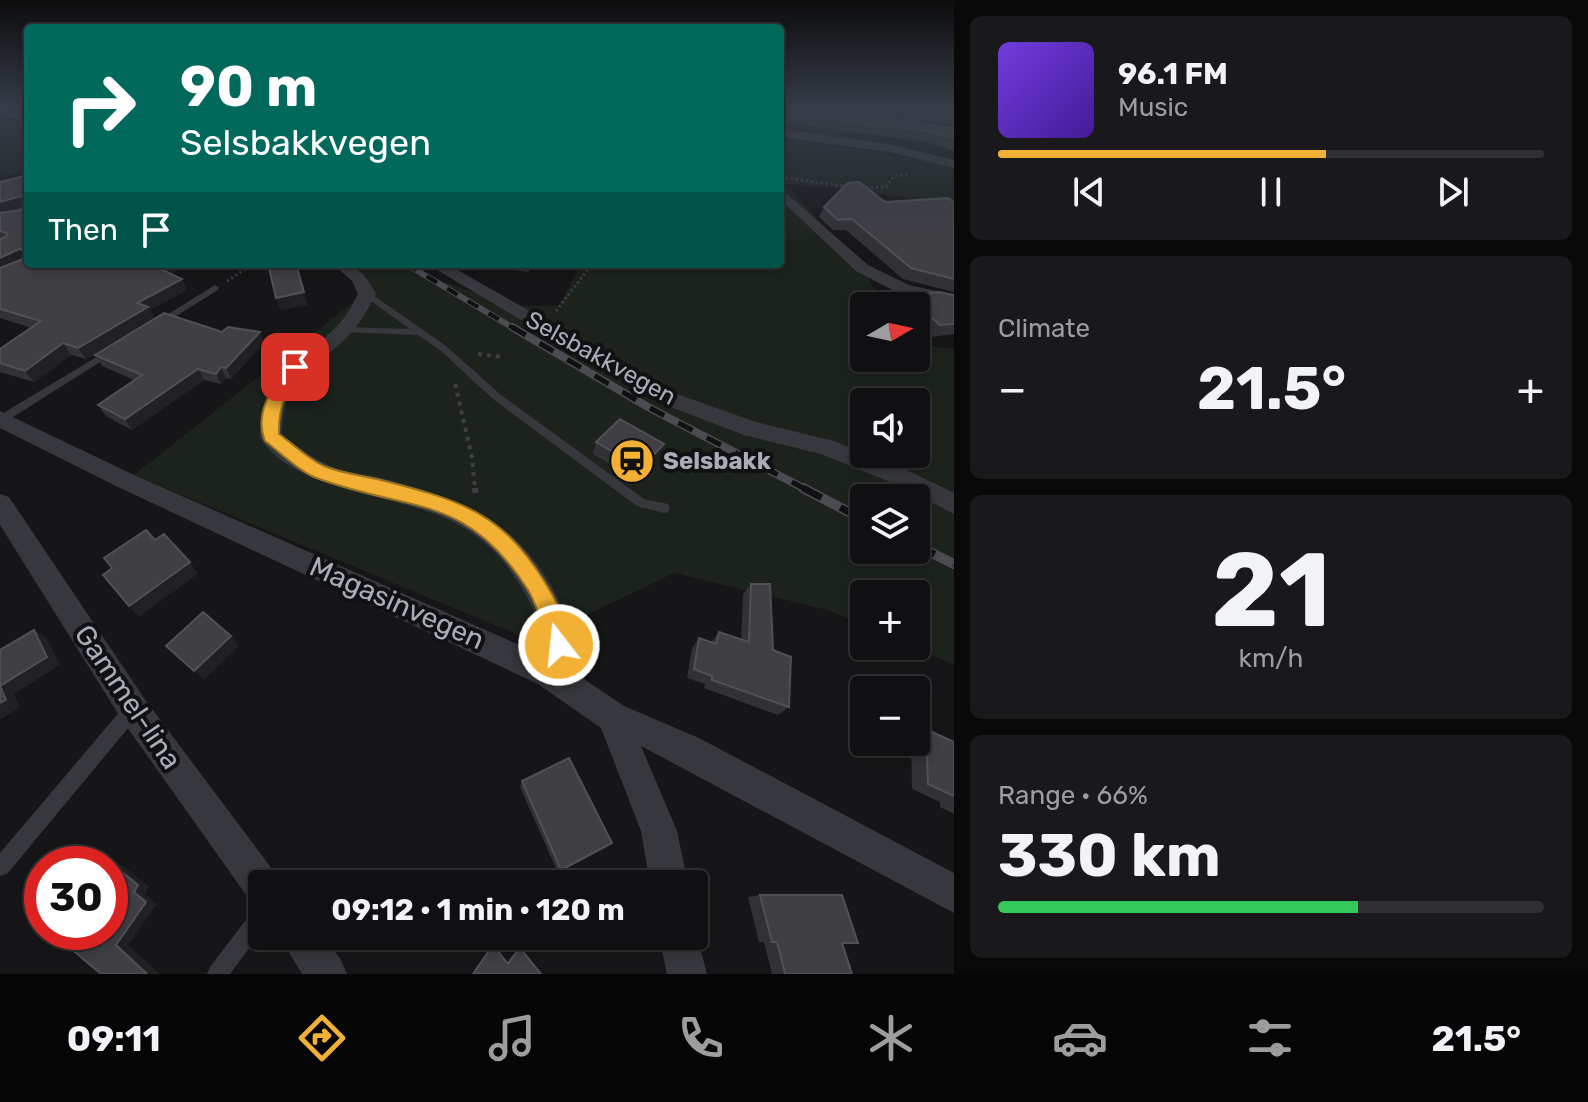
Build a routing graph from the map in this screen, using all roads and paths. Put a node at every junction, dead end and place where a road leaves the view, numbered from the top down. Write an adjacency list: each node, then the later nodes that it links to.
1 (915, 154): 2 (street)
2 (954, 164)
3 (922, 175): 4 (path)
4 (784, 179)
5 (787, 198): 12 (street)
6 (247, 268): 10 (path)
7 (346, 268): 11 (street)
8 (442, 268): 13 (street, Selsbakkvegen)
9 (589, 268): 13 (path)
10 (215, 288): 14 (lane)
11 (367, 294): 15 (street); 16 (lane)
12 (954, 300)
13 (539, 324): 21 (street, Selsbakkvegen)
14 (148, 329)
15 (345, 330): 16 (lane); 23 (street)
16 (419, 332): 18 (lane)
17 (121, 345): 19 (lane)
18 (443, 348): 22 (lane); 23 (path)
19 (0, 419): 24 (street, Magasinvegen)
20 (0, 504): 25 (street, Gammel-lina)
21 (954, 504)
22 (664, 508)
23 (483, 524): 24 (street)
24 (549, 673): 26 (street, Magasinvegen)
25 (133, 709): 27 (lane); 28 (street, Gammel-lina)
26 (613, 717): 29 (street); 30 (street, Magasinvegen)
27 (0, 867)
28 (250, 870)
29 (666, 870)
30 (954, 894)
31 (248, 933): 34 (lane)
32 (309, 950): 35 (street)
33 (682, 950): 36 (street)
34 (217, 974)
35 (327, 974)
36 (687, 974)

